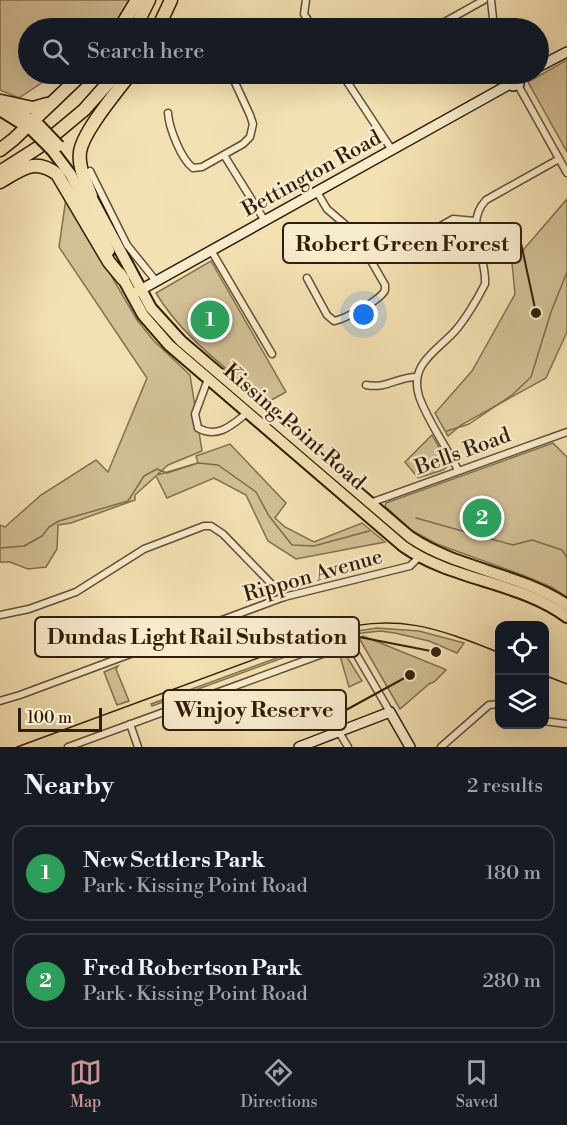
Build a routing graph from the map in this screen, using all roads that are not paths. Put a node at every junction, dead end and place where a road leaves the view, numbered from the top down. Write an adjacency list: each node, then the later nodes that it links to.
1 (137, 0): 8 (highway)
2 (149, 0): 9 (highway)
3 (158, 0): 10 (highway)
4 (171, 0): 11 (highway)
5 (306, 0): 12 (street)
6 (484, 0): 13 (street)
7 (491, 0): 14 (street)
8 (126, 18)
9 (140, 18)
10 (149, 18)
11 (163, 18)
12 (307, 18)
13 (452, 18)
14 (493, 18)
15 (567, 52): 16 (main road)
16 (549, 62)
17 (71, 84): 25 (highway)
18 (96, 84): 28 (highway)
19 (107, 84): 28 (highway)
20 (123, 84): 39 (highway)
21 (236, 84): 31 (street)
22 (349, 84): 30 (street)
23 (507, 84): 30 (main road, Bettington Road)
24 (516, 84): 32 (street)
25 (51, 102): 26 (highway); 28 (highway)
26 (0, 104): 28 (main road)
27 (168, 113): 31 (street)
28 (42, 135): 29 (highway); 33 (highway); 35 (highway); 39 (main road, Kissing Point Road); 45 (main road, Kissing Point Road)
29 (0, 150)
30 (392, 150): 38 (main road, Bettington Road)
31 (224, 155): 40 (street)
32 (559, 159): 36 (street); 41 (street)
33 (0, 163)
34 (90, 171): 46 (street)
35 (0, 172)
36 (567, 174)
37 (0, 182): 45 (highway)
38 (317, 192): 40 (main road, Bettington Road); 44 (street)
39 (91, 196): 47 (main road, Kissing Point Road)
40 (265, 221): 43 (main road, Bettington Road)
41 (475, 221): 42 (street); 49 (street)
42 (437, 228)
43 (212, 252): 46 (main road, Bettington Road); 48 (street)
44 (307, 278)
45 (123, 279): 47 (main road, Kissing Point Road)
46 (156, 281): 47 (main road, Bettington Road)
47 (136, 292): 50 (main road, Kissing Point Road); 55 (main road, Kissing Point Road)
48 (272, 354)
49 (417, 377): 51 (street); 54 (street)
50 (208, 379): 52 (main road, Kissing Point Road); 52 (street)
51 (366, 385)
52 (247, 412): 56 (main road, Kissing Point Road)
53 (567, 432): 54 (street, Bells Road)
54 (458, 470): 55 (street, Bells Road)
55 (370, 503): 56 (main road, Kissing Point Road)
56 (387, 525): 57 (main road, Kissing Point Road)
57 (422, 551): 58 (street, Rippon Avenue); 59 (main road, Kissing Point Road); 61 (main road, Kissing Point Road)
58 (284, 597): 60 (street); 62 (street, Rippon Avenue)
59 (567, 605)
60 (0, 615)
61 (567, 617)
62 (0, 701)
63 (495, 704): 74 (street)
64 (390, 712): 66 (street); 68 (main road); 73 (main road)
65 (549, 721): 67 (street)
66 (130, 724): 69 (street); 70 (street)
67 (567, 724)
68 (339, 732): 71 (main road); 72 (street)
69 (68, 747)
70 (138, 747)
71 (299, 747)
72 (348, 747)
73 (410, 747)
74 (441, 747)

